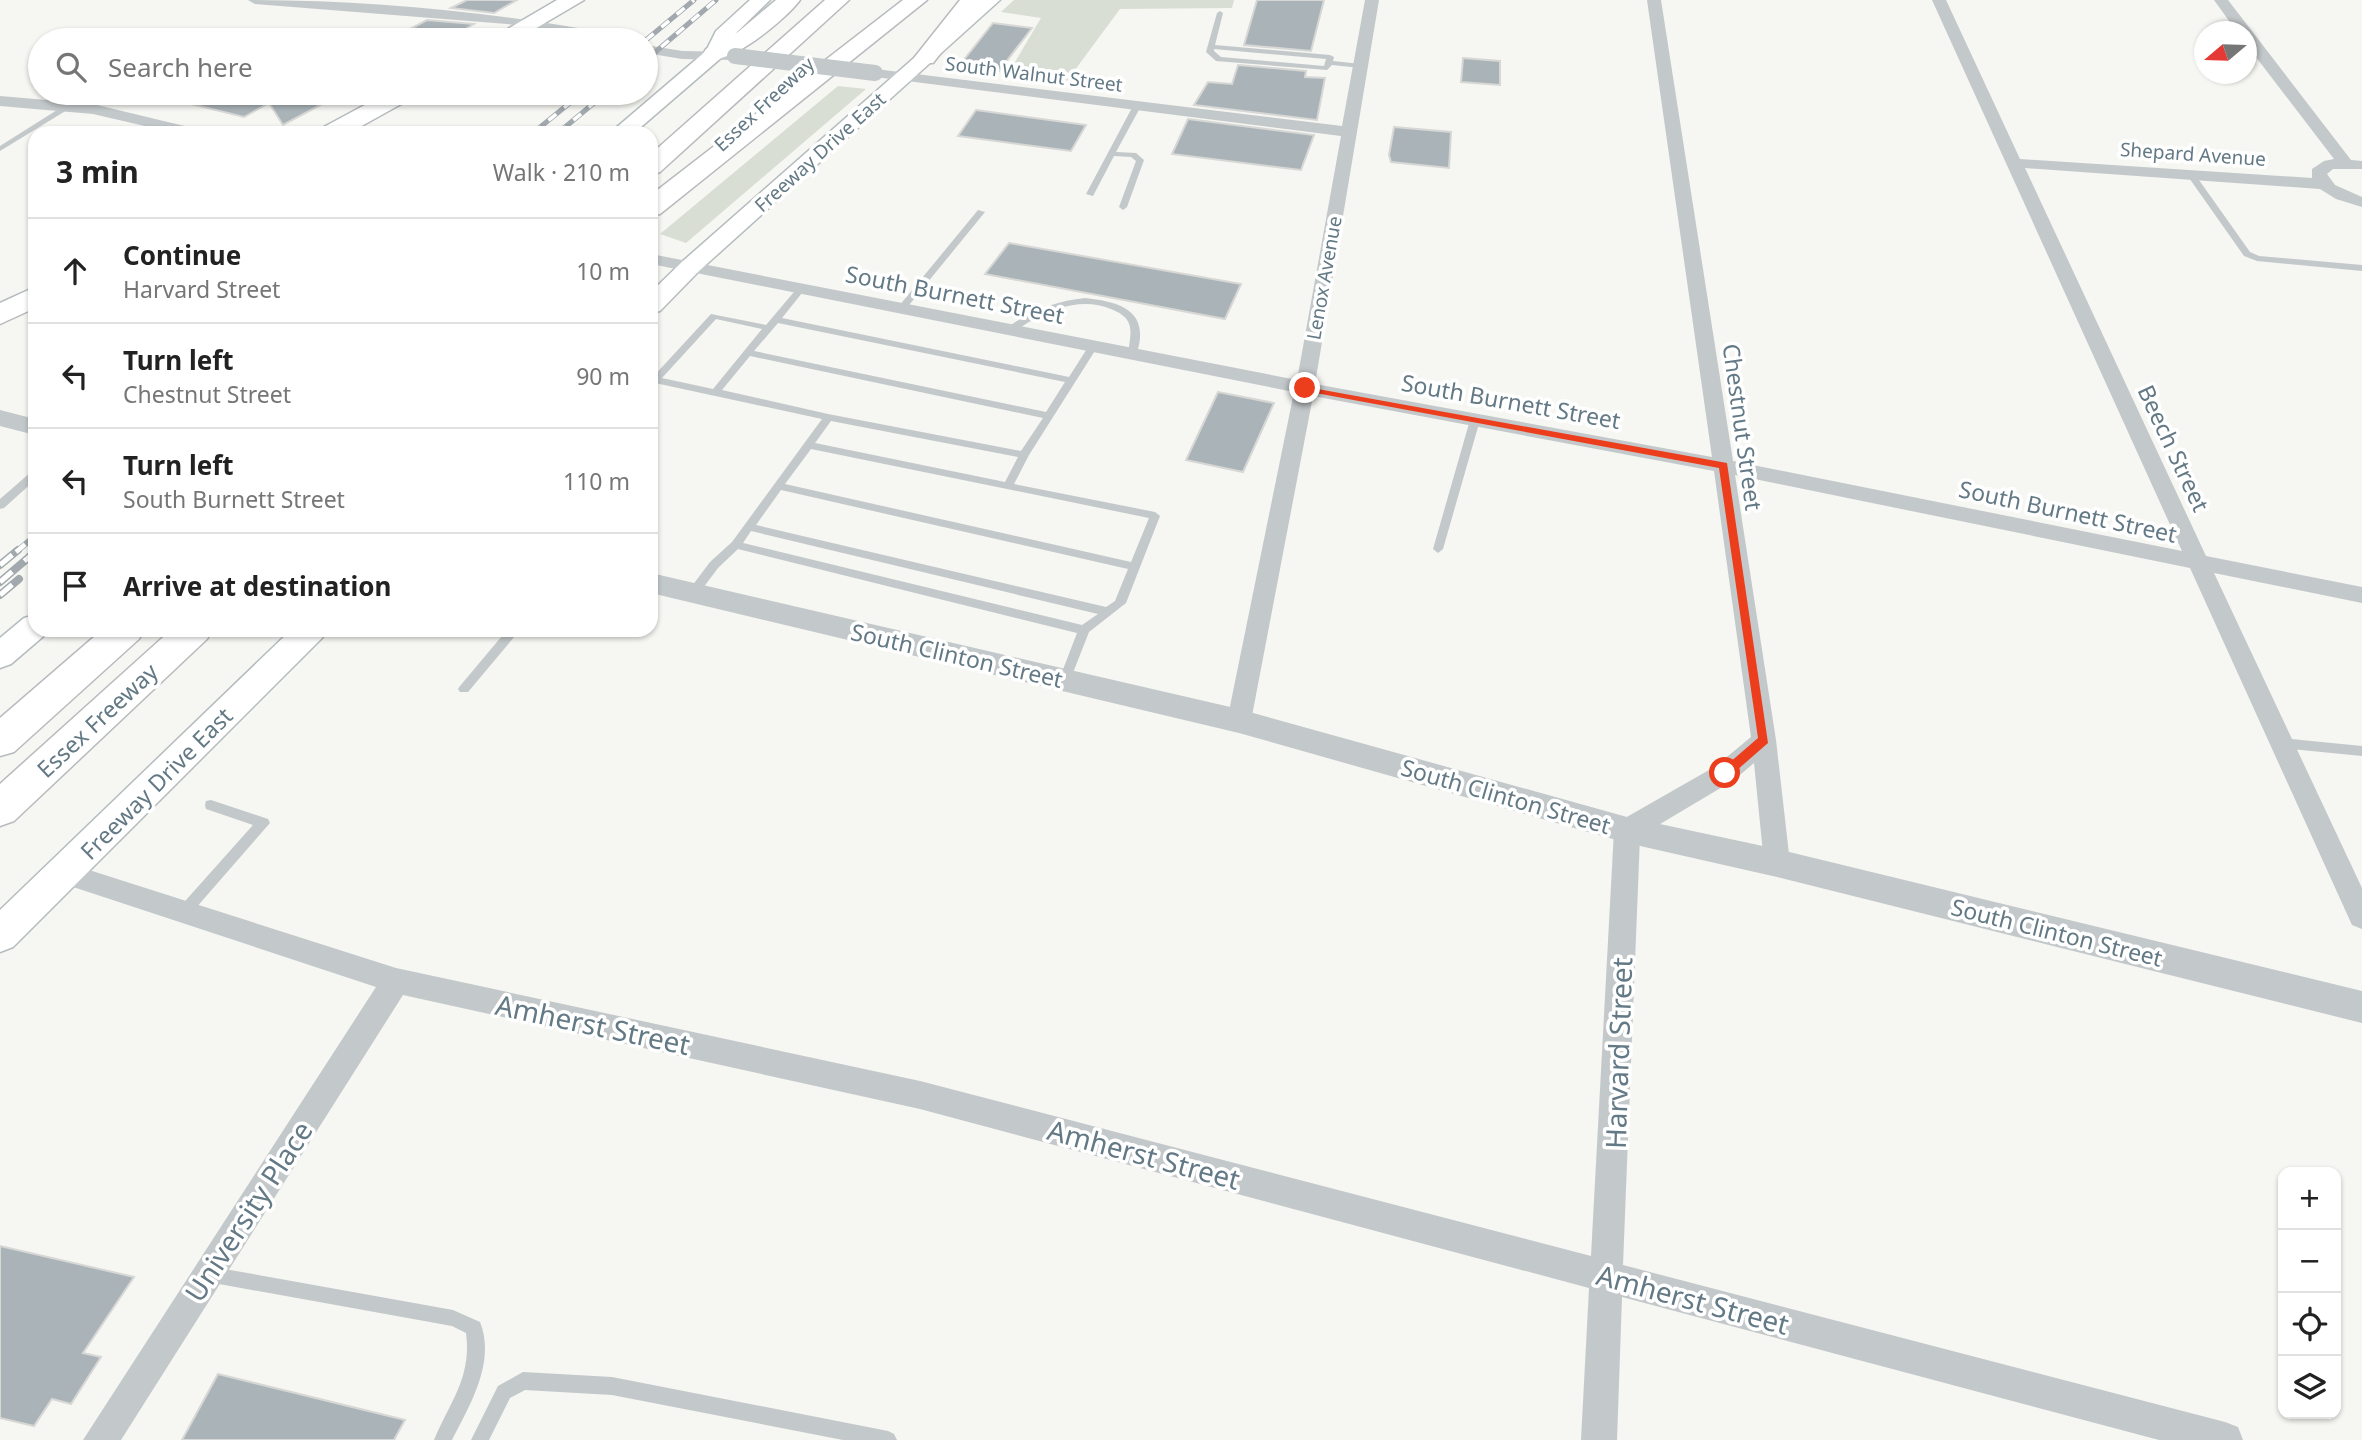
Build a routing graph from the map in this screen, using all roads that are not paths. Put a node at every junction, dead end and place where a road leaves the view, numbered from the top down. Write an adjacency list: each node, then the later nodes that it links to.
1 (255, 0): 16 (street)
2 (573, 0): 16 (main road)
3 (761, 0): 23 (main road)
4 (789, 0): 23 (main road)
5 (838, 0): 42 (main road, Essex Freeway)
6 (916, 0): 50 (main road)
7 (971, 0): 24 (main road)
8 (991, 0): 24 (main road, Freeway Drive East)
9 (1372, 0): 26 (street, Lenox Avenue)
10 (1654, 0): 78 (street, Chestnut Street)
11 (1939, 0): 43 (street, Beech Street)
12 (2221, 0): 15 (street)
13 (1220, 13): 21 (lane)
14 (858, 18): 48 (main road, Essex Freeway)
15 (2237, 21)
16 (532, 23): 17 (main road); 18 (street)
17 (523, 28)
18 (558, 28)
19 (658, 43): 23 (street, South Walnut Street)
20 (2257, 46): 44 (street)
21 (1212, 47): 25 (lane); 25 (lane)
22 (658, 51): 23 (street, South Walnut Street)
23 (725, 55): 27 (street, South Walnut Street, bridge); 37 (main road)
24 (925, 58): 27 (main road, Freeway Drive East)
25 (1329, 62): 26 (lane)
26 (1361, 66): 39 (street, Lenox Avenue)
27 (904, 77): 32 (street, South Walnut Street); 54 (main road, Freeway Drive East)
28 (0, 101): 29 (street)
29 (28, 103)
30 (45, 105): 33 (street)
31 (382, 105): 36 (main road)
32 (1137, 106): 39 (street, South Walnut Street); 41 (lane)
33 (68, 107): 34 (lane); 35 (street)
34 (37, 126)
35 (165, 126)
36 (344, 126)
37 (630, 126)
38 (28, 132): 40 (lane)
39 (1350, 132): 69 (street, Lenox Avenue)
40 (0, 149)
41 (1112, 154): 47 (lane); 51 (lane)
42 (658, 160)
43 (2015, 163): 45 (street, Shepard Avenue); 86 (street, Beech Street)
44 (2354, 164): 46 (street)
45 (2191, 175): 46 (street, Shepard Avenue); 55 (lane)
46 (2324, 184): 49 (street)
47 (1090, 194)
48 (658, 202)
49 (2362, 202)
50 (658, 203)
51 (1124, 207)
52 (981, 212): 59 (lane)
53 (658, 260): 54 (street, South Burnett Street)
54 (691, 266): 56 (street, South Burnett Street); 57 (main road, Freeway Drive East)
55 (2362, 268)
56 (802, 288): 59 (street, South Burnett Street); 61 (lane)
57 (658, 299)
58 (28, 300): 60 (main road)
59 (902, 308): 62 (street, South Burnett Street)
60 (0, 315)
61 (773, 324): 64 (lane); 66 (lane); 67 (lane)
62 (1010, 330): 63 (street, South Burnett Street); 65 (lane)
63 (1093, 346): 65 (street, South Burnett Street); 67 (lane)
64 (748, 353): 70 (lane); 71 (lane)
65 (1133, 354): 69 (street, South Burnett Street)
66 (658, 377)
67 (1071, 380): 71 (lane)
68 (658, 381): 70 (lane)
69 (1305, 388): 74 (street, South Burnett Street); 101 (street, Lenox Avenue)
70 (715, 392): 72 (lane)
71 (1049, 416): 77 (lane)
72 (828, 417): 76 (lane); 77 (lane)
73 (0, 418): 75 (street)
74 (1475, 420): 78 (street, South Burnett Street); 85 (lane)
75 (28, 425)
76 (809, 445): 80 (lane); 81 (lane)
77 (1024, 455): 81 (lane)
78 (1724, 466): 86 (street, South Burnett Street); 102 (street, Chestnut Street)
79 (28, 479): 82 (lane)
80 (780, 486): 83 (lane); 87 (lane)
81 (1008, 486): 87 (lane)
82 (3, 499)
83 (748, 527): 84 (lane); 91 (lane)
84 (736, 545): 89 (lane); 92 (lane)
85 (1438, 549)
86 (2200, 563): 90 (street, South Burnett Street); 104 (street, Beech Street)
87 (1135, 567): 91 (lane)
88 (658, 585): 89 (street, South Clinton Street)
89 (693, 593): 99 (street, South Clinton Street)
90 (2362, 594)
91 (1108, 612): 92 (lane)
92 (1084, 630): 99 (lane)
93 (28, 632): 98 (main road)
94 (118, 637): 103 (main road, Essex Freeway)
95 (186, 637): 107 (main road, Essex Freeway)
96 (304, 637): 110 (main road, Freeway Drive East)
97 (508, 637): 100 (lane)
98 (0, 656)
99 (1065, 680): 101 (street, South Clinton Street)
100 (464, 689)
101 (1239, 721): 108 (street, South Clinton Street)
102 (1764, 740): 108 (street); 109 (street, Chestnut Street)
103 (0, 741)
104 (2282, 743): 105 (lane); 112 (street, Beech Street)
105 (2362, 751)
106 (211, 805): 111 (lane)
107 (0, 809)
108 (1627, 830): 109 (street, South Clinton Street); 117 (street, Harvard Street)
109 (1777, 863): 115 (street, South Clinton Street)
110 (64, 873): 111 (street, Amherst Street); 113 (main road, Freeway Drive East)
111 (183, 913): 114 (street, Amherst Street)
112 (2362, 917)
113 (0, 935)
114 (396, 981): 116 (street, University Place); 117 (street, Amherst Street)
115 (2362, 1007)
116 (207, 1274): 118 (street, University Place); 119 (lane)
117 (1609, 1277): 122 (street, Harvard Street); 123 (street, Amherst Street)
118 (100, 1440)
119 (443, 1440)
120 (480, 1440): 121 (lane)
121 (888, 1440)
122 (1599, 1440)
123 (2225, 1440)

